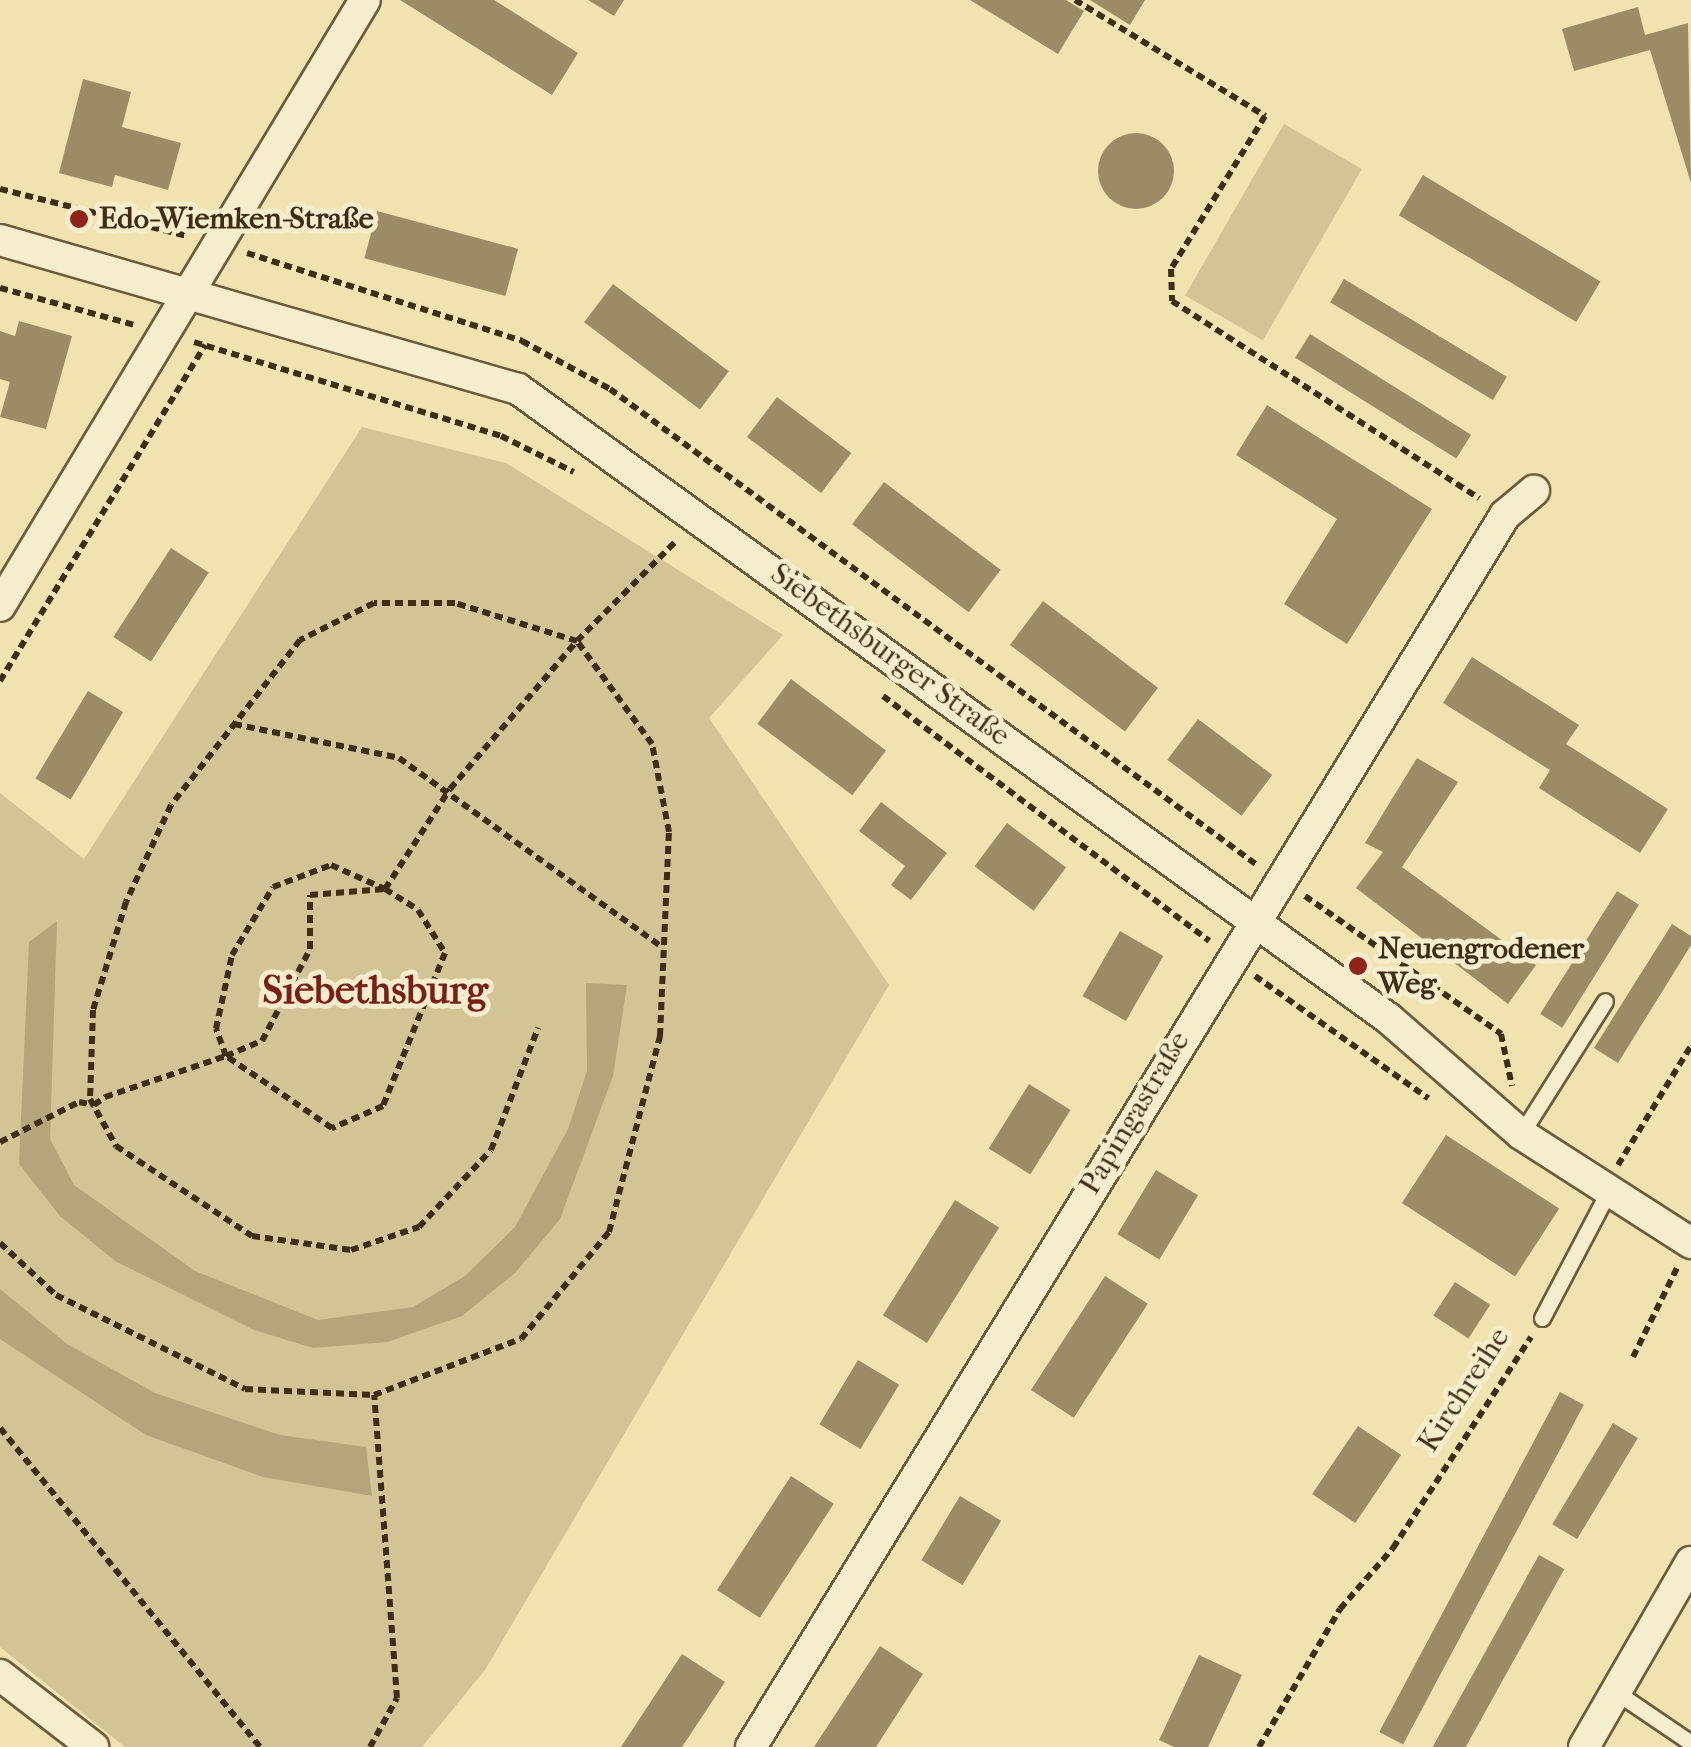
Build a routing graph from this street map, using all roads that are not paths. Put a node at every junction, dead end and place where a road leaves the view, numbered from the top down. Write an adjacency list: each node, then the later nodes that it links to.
1 (365, 0): 3 (street)
2 (0, 240): 3 (street, Siebethsburger Straße)
3 (189, 292): 5 (street); 6 (street, Siebethsburger Straße)
4 (1534, 491): 6 (street, Papingastraße)
5 (0, 606)
6 (1253, 921): 8 (street, Siebethsburger Straße); 17 (street, Papingastraße)
7 (1605, 1000): 8 (lane)
8 (1521, 1134): 9 (street, Siebethsburger Straße)
9 (1606, 1194): 10 (street, Siebethsburger Straße); 11 (lane, Kirchreihe)
10 (1690, 1243)
11 (1542, 1318)
12 (1691, 1562): 14 (street)
13 (0, 1675): 16 (street)
14 (1616, 1692): 15 (lane); 18 (street)
15 (1691, 1743)
16 (93, 1747)
17 (751, 1747)
18 (1584, 1747)

